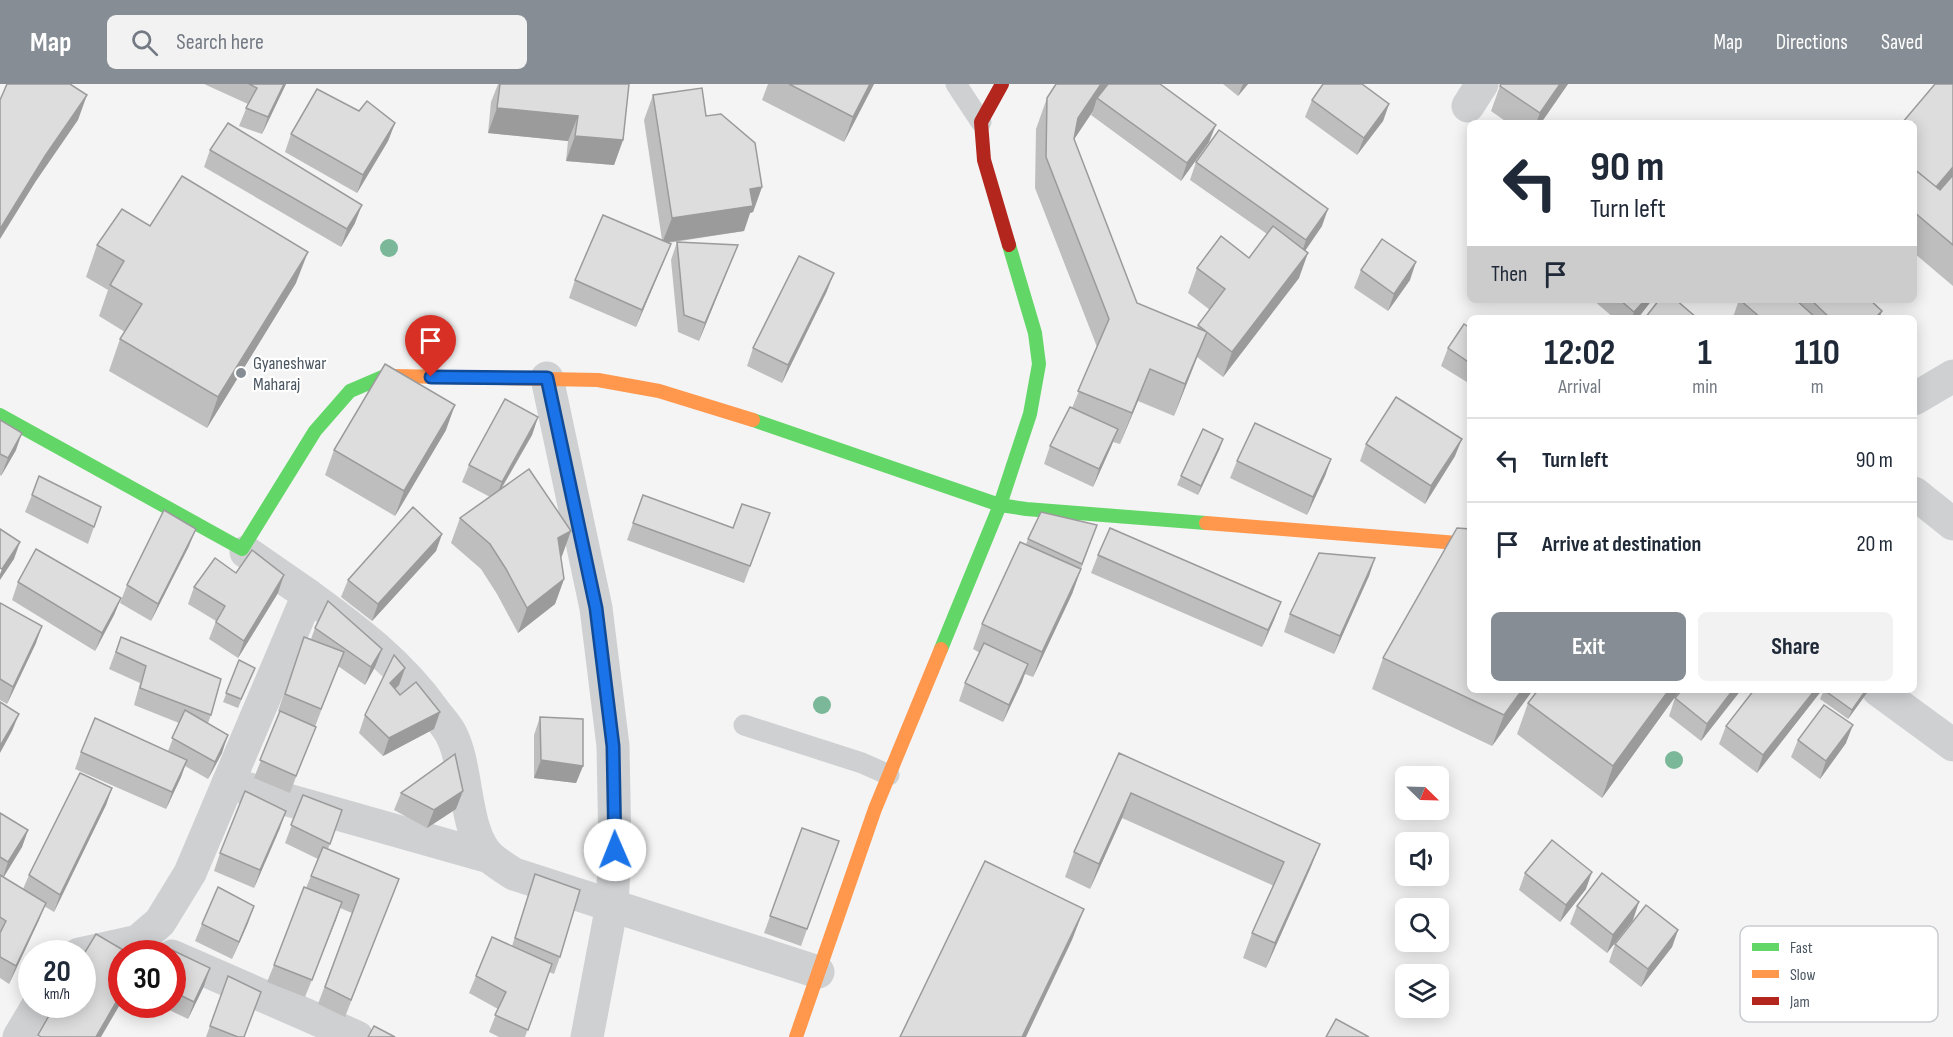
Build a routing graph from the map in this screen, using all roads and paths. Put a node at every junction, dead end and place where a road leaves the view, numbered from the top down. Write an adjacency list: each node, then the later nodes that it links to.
1 (956, 84): 3 (lane)
2 (1002, 84): 3 (street)
3 (981, 122): 9 (street)
4 (1953, 376): 6 (street)
5 (547, 378): 9 (street); 12 (street); 20 (street)
6 (1917, 397)
7 (0, 415): 12 (street)
8 (1917, 495): 10 (street)
9 (1000, 506): 11 (street); 17 (street)
10 (1953, 524)
11 (1467, 544)
12 (242, 549): 13 (street)
13 (308, 595): 18 (street); 19 (street)
14 (1882, 693): 16 (street)
15 (744, 725): 17 (lane)
16 (1953, 745)
17 (890, 775): 23 (street)
18 (228, 783): 19 (street); 21 (street)
19 (489, 857): 20 (street)
20 (612, 905): 23 (street); 27 (street)
21 (155, 940)
22 (186, 962): 26 (street)
23 (818, 972): 28 (street)
24 (30, 1018): 25 (street)
25 (19, 1037)
26 (357, 1037)
27 (587, 1037)
28 (796, 1037)

